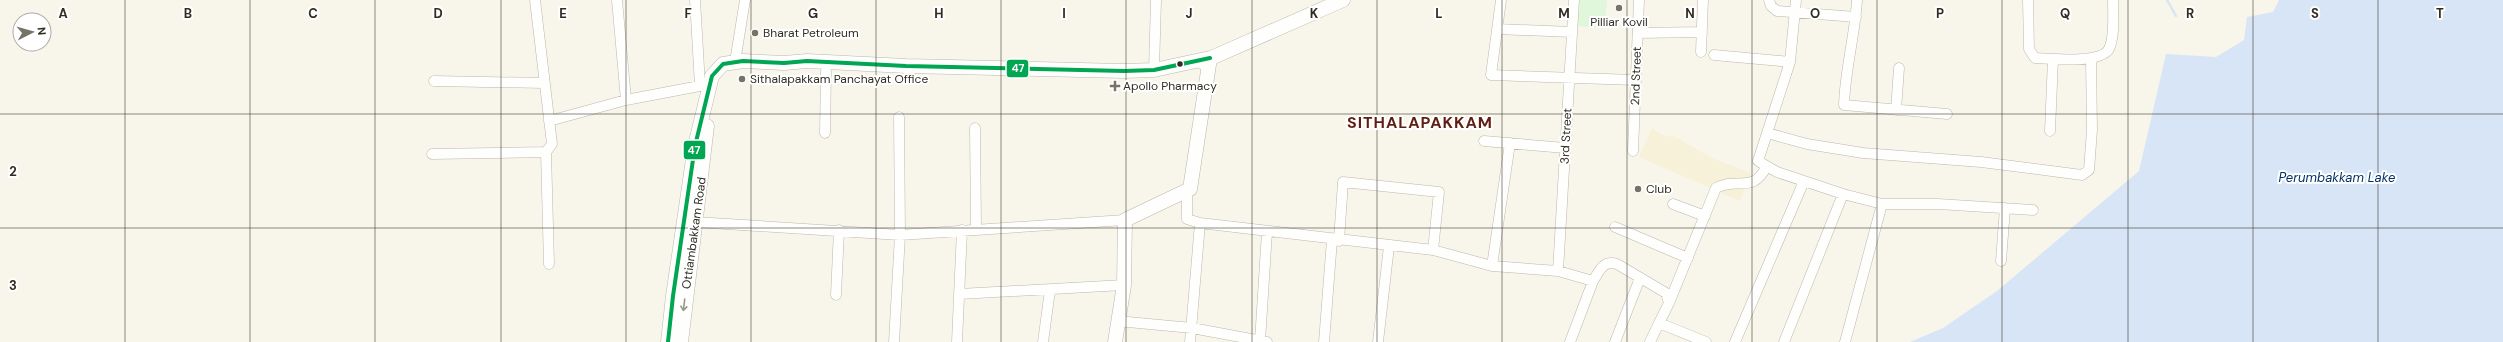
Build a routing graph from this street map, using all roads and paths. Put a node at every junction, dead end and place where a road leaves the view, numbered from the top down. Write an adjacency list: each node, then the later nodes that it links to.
1 (536, 0): 36 (street)
2 (617, 0): 38 (street)
3 (695, 0): 37 (street)
4 (745, 0): 27 (street)
5 (1156, 0): 32 (street)
6 (1501, 0): 18 (street)
7 (1574, 0): 19 (street, 3rd Street)
8 (1639, 0): 21 (street, 2nd Street)
9 (1703, 0): 20 (street)
10 (1769, 0): 16 (street)
11 (1796, 0): 16 (street)
12 (1857, 0): 17 (street)
13 (2028, 0): 25 (street)
14 (2113, 0): 26 (street)
15 (1339, 1): 24 (street, Ottiambakkam Road)
16 (1796, 13): 17 (street); 28 (street)
17 (1856, 17): 40 (street)
18 (1497, 29): 19 (street); 33 (street)
19 (1572, 32): 33 (street, 3rd Street)
20 (1702, 32): 21 (street); 22 (street)
21 (1638, 33): 34 (street, 2nd Street)
22 (1702, 52)
23 (1714, 54): 28 (street)
24 (1210, 58): 31 (street, Ottiambakkam Road); 32 (street, Ottiambakkam Road); 56 (street)
25 (2053, 59): 26 (street); 45 (street)
26 (2091, 59): 47 (street)
27 (735, 62): 29 (street, Ottiambakkam Road); 37 (street, Ottiambakkam Road)
28 (1790, 62): 47 (street)
29 (784, 64): 31 (street, Ottiambakkam Road); 32 (street, Ottiambakkam Road)
30 (1899, 68): 40 (street)
31 (826, 70): 46 (street)
32 (1154, 70)
33 (1569, 79): 34 (street); 50 (street, 3rd Street)
34 (1636, 80): 51 (street, 2nd Street)
35 (434, 81): 36 (street)
36 (544, 83): 43 (street)
37 (705, 84): 38 (street); 39 (street, Ottiambakkam Road)
38 (626, 100): 43 (street)
39 (707, 100): 64 (street, Ottiambakkam Road); 91 (street, Ottiambakkam Road)
40 (1896, 110): 41 (street)
41 (1947, 114)
42 (899, 116): 71 (street)
43 (549, 122): 52 (street)
44 (975, 128): 67 (street)
45 (2050, 131)
46 (826, 133)
47 (1767, 133): 54 (street)
48 (1484, 141): 49 (street)
49 (1510, 143): 50 (street); 78 (street)
50 (1565, 148): 79 (street, 3rd Street)
51 (1633, 151)
52 (546, 152): 53 (street); 77 (street)
53 (432, 154)
54 (1767, 166): 55 (street); 62 (street)
55 (1804, 181): 57 (street); 104 (street)
56 (1187, 190): 63 (street); 65 (street)
57 (1842, 194): 59 (street); 105 (street)
58 (1673, 204): 62 (street)
59 (1882, 204): 60 (street); 106 (street)
60 (2005, 208): 61 (street); 76 (street)
61 (2033, 210)
62 (1705, 216): 75 (street)
63 (1125, 220): 67 (street); 82 (street)
64 (695, 222): 68 (street); 92 (street, Ottiambakkam Road, one-way to 92)
65 (1200, 223): 70 (street); 89 (street)
66 (1615, 227): 75 (street)
67 (976, 229): 69 (street)
68 (839, 230): 71 (street); 85 (street)
69 (962, 230): 71 (street); 84 (street)
70 (1268, 232): 72 (street); 90 (street)
71 (900, 235): 93 (street)
72 (1336, 241): 73 (street); 74 (street); 98 (street)
73 (1389, 246): 74 (street); 99 (street)
74 (1433, 250): 78 (street)
75 (1688, 258): 86 (street)
76 (2002, 260)
77 (549, 264)
78 (1492, 266): 79 (street)
79 (1558, 271): 81 (street)
80 (1640, 278): 81 (street); 86 (street); 101 (street)
81 (1593, 280): 100 (street)
82 (1124, 285): 83 (street); 87 (street)
83 (1050, 290): 84 (street); 95 (street)
84 (959, 294): 94 (street)
85 (836, 295)
86 (1669, 303): 88 (street)
87 (1117, 322): 89 (street); 96 (street)
88 (1658, 323): 102 (street); 103 (street)
89 (1192, 328): 90 (street); 97 (street)
90 (1263, 341)
91 (668, 342)
92 (681, 342)
93 (894, 342)
94 (957, 342)
95 (1043, 342)
96 (1114, 342)
97 (1190, 342)
98 (1324, 342)
99 (1378, 342)
100 (1570, 342)
101 (1615, 342)
102 (1650, 342)
103 (1706, 342)
104 (1735, 342)
105 (1784, 342)
106 (1845, 342)

